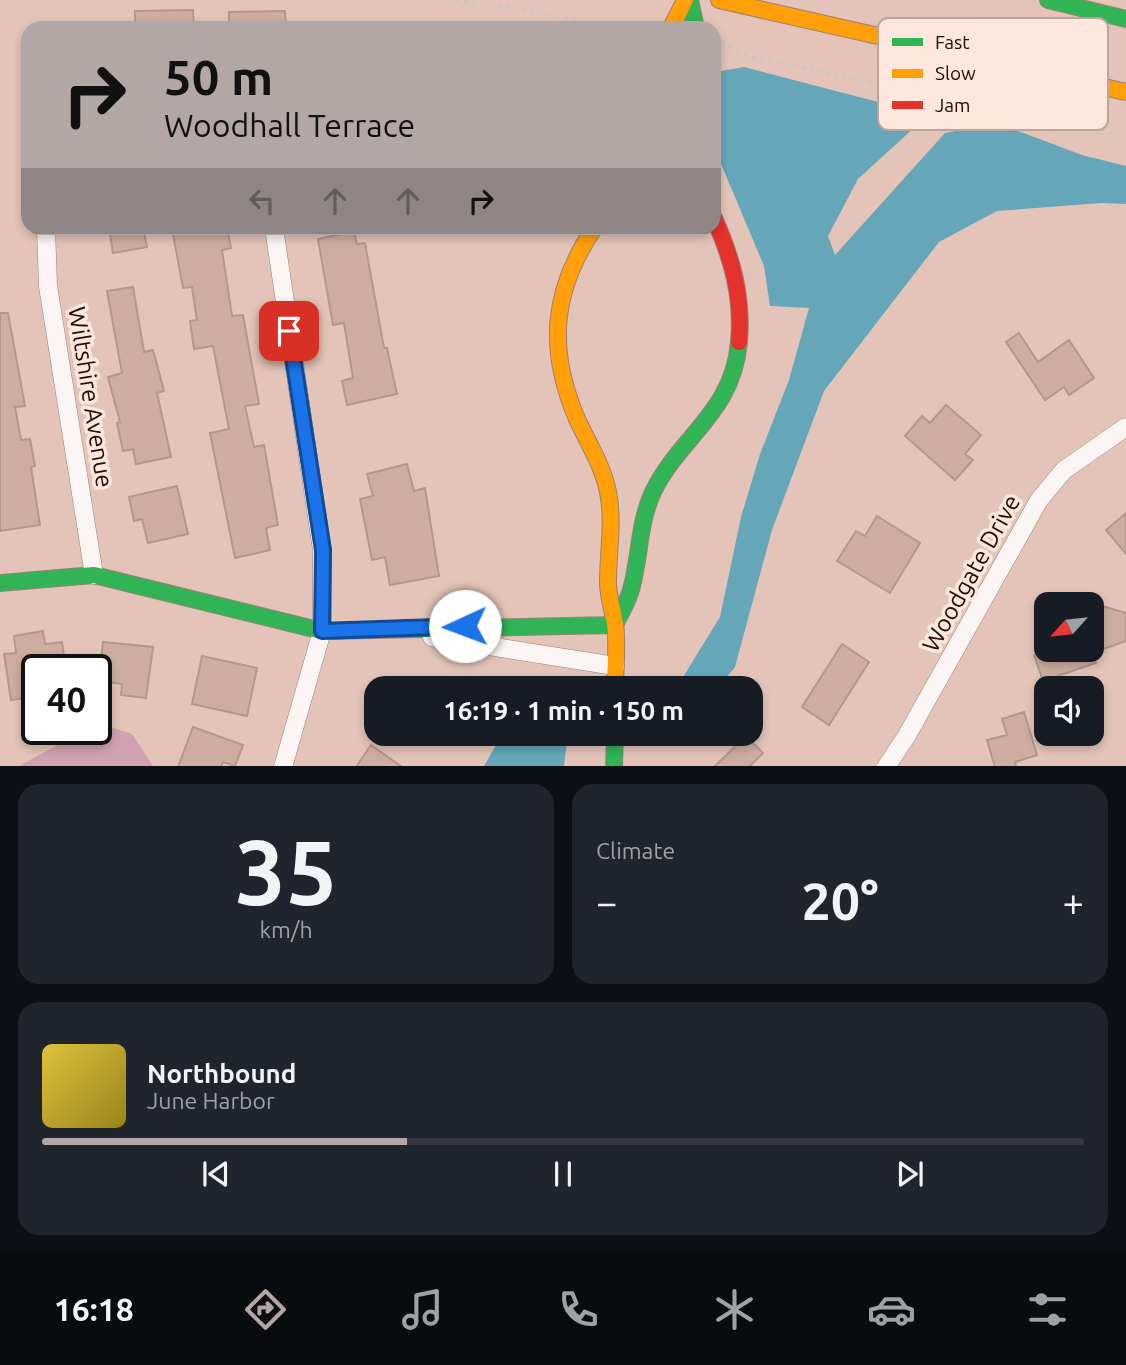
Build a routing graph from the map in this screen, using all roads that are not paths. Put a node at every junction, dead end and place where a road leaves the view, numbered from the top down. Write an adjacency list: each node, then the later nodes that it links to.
1 (687, 0): 5 (street); 6 (street)
2 (719, 0): 7 (street)
3 (1048, 0): 4 (street)
4 (1126, 19)
5 (675, 21)
6 (694, 21)
7 (878, 36)
8 (1108, 88): 9 (street)
9 (1126, 92)
10 (721, 234): 17 (street)
11 (46, 235): 15 (street, Wiltshire Avenue)
12 (275, 235): 19 (street)
13 (590, 235): 17 (street)
14 (1126, 427): 25 (street, Woodgate Drive)
15 (94, 575): 16 (street); 19 (street)
16 (0, 583)
17 (615, 625): 18 (street); 20 (street)
18 (391, 629): 19 (street); 20 (street)
19 (322, 631): 23 (street)
20 (615, 666): 21 (street)
21 (615, 676)
22 (615, 746): 24 (street)
23 (283, 766)
24 (614, 766)
25 (886, 766)

